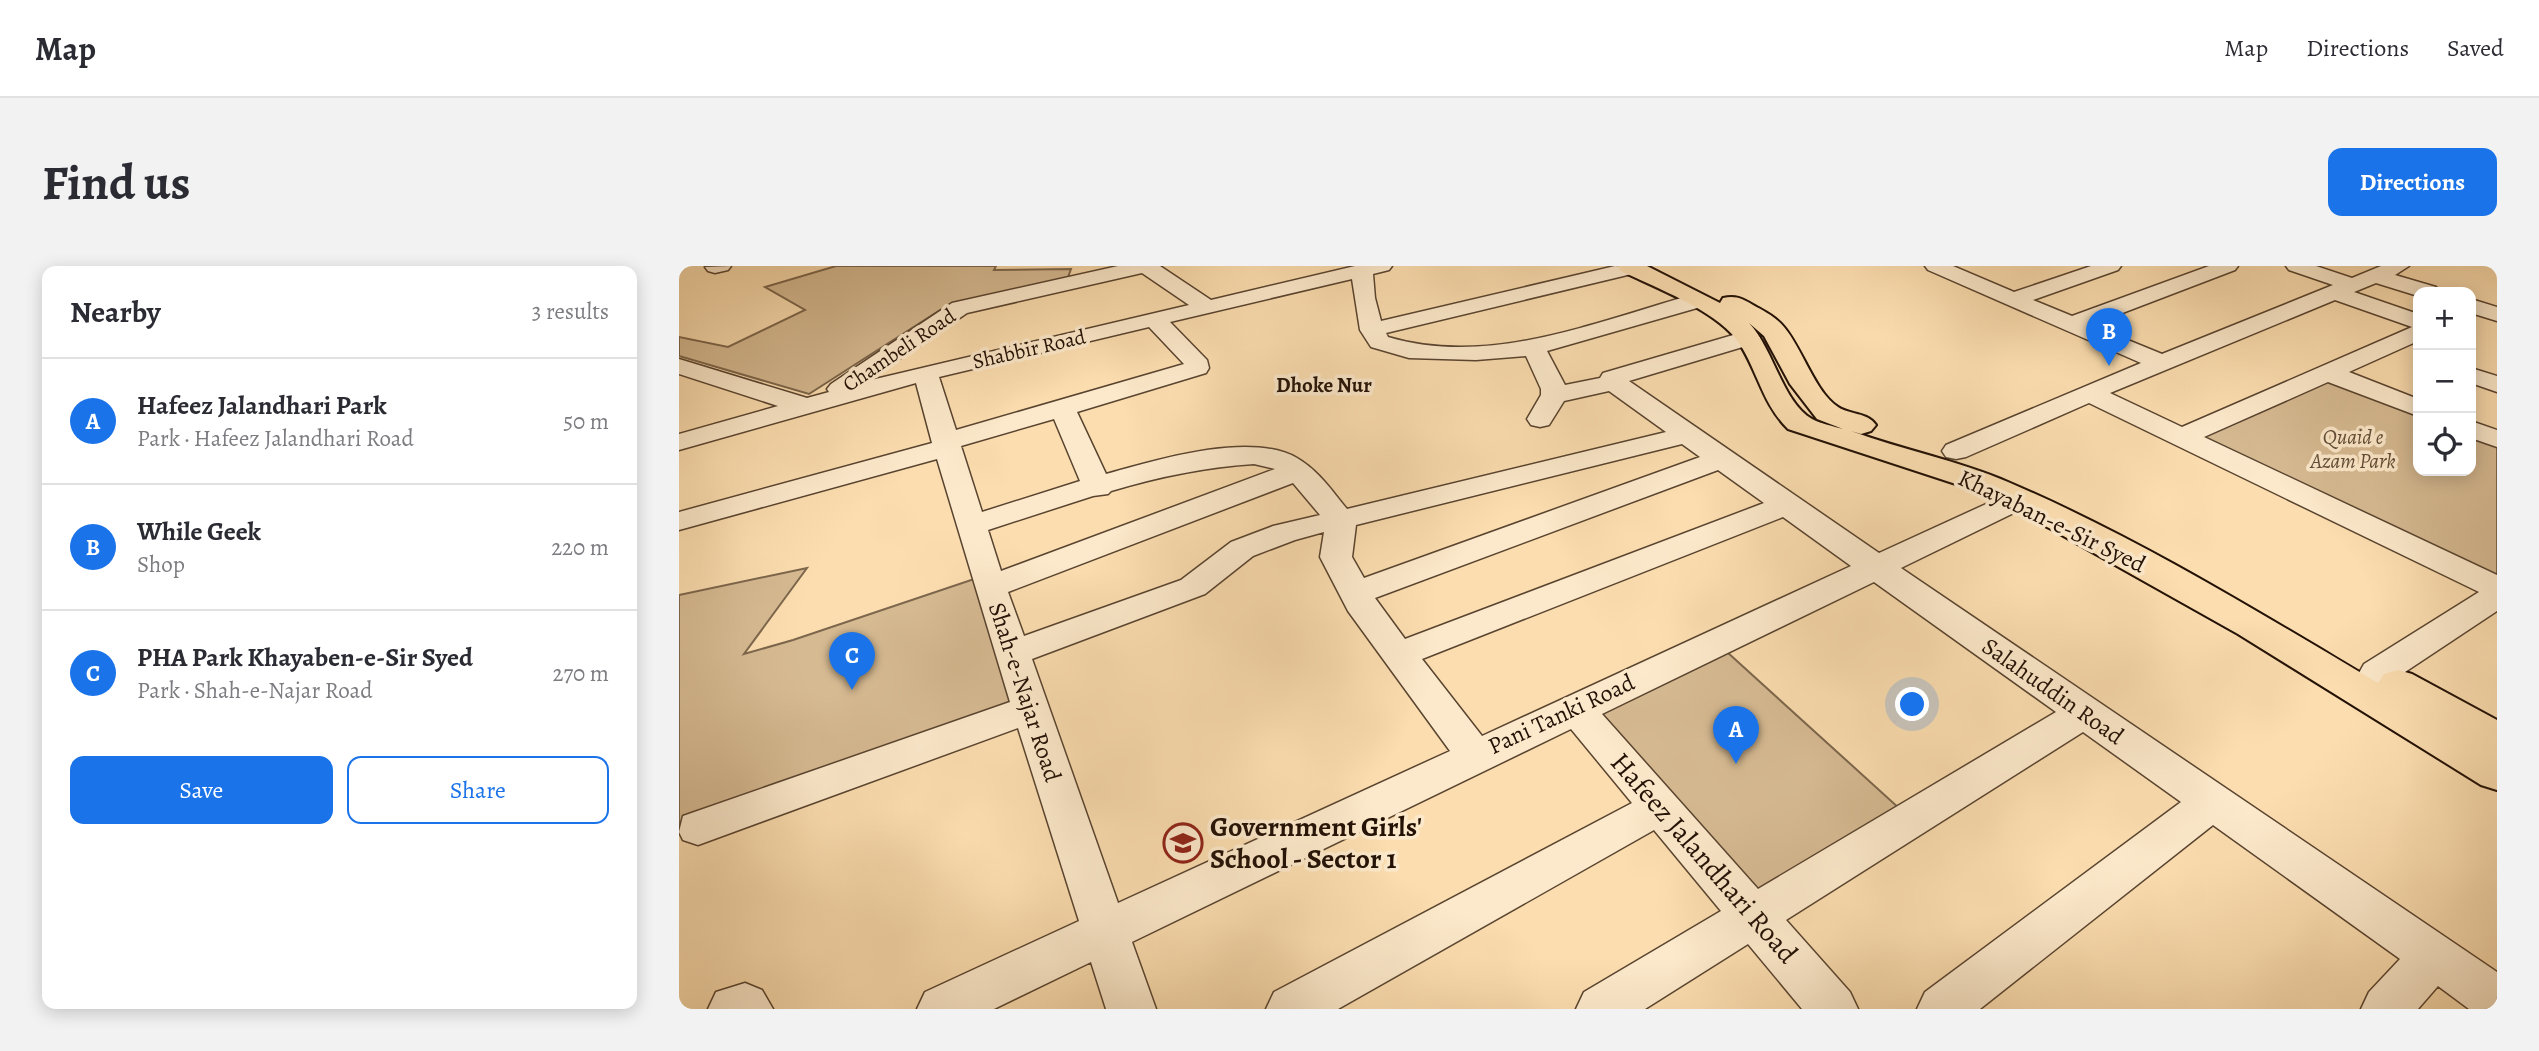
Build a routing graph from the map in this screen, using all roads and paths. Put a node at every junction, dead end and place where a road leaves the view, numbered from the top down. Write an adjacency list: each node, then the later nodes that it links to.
1 (1146, 266): 10 (street, Chambeli Road); 16 (street)
2 (1935, 266): 11 (street)
3 (2111, 266): 14 (street)
4 (2296, 266): 12 (street)
5 (2399, 266): 12 (street)
6 (1641, 267): 15 (main road, Khayaban-e-Sir Syed); 22 (street); 45 (main road, Khayaban-e-Sir Syed)
7 (1372, 268): 16 (street, Shabbir Road); 22 (street)
8 (2212, 268): 21 (street)
9 (1989, 270): 11 (street)
10 (1085, 273): 35 (street, Chambeli Road)
11 (1963, 278): 14 (street)
12 (2354, 284): 13 (street); 20 (street); 28 (street)
13 (2413, 290)
14 (2014, 299): 21 (street)
15 (1696, 301): 24 (main road, Khayaban-e-Sir Syed); 26 (street)
16 (1207, 307): 19 (street, Shabbir Road)
17 (2476, 308): 18 (street)
18 (2497, 314)
19 (1154, 319): 30 (street, Shabbir Road); 37 (street)
20 (2413, 319)
21 (2072, 324): 28 (street)
22 (1372, 330): 26 (street)
23 (2413, 334): 25 (street)
24 (1748, 338): 32 (street); 49 (main road, Khayaban-e-Sir Syed)
25 (2388, 346): 27 (street); 31 (street)
26 (1534, 348): 34 (street)
27 (2413, 355)
28 (2162, 363): 33 (street)
29 (679, 366): 35 (street)
30 (925, 373): 35 (street, Shabbir Road); 44 (street, Shah-e-Najar Road)
31 (2328, 373): 36 (street); 41 (street)
32 (1613, 380): 34 (street); 40 (street, Salahuddin Road)
33 (2089, 393): 41 (street); 45 (street)
34 (1554, 395): 38 (street)
35 (814, 406): 43 (street, Shabbir Road)
36 (2413, 406)
37 (1062, 408): 44 (street); 48 (street)
38 (1540, 419)
39 (2476, 431): 42 (street)
40 (1687, 435): 46 (street, Salahuddin Road); 52 (street)
41 (2182, 437): 56 (street)
42 (2497, 439)
43 (679, 442)
44 (947, 444): 51 (street); 53 (street, Shah-e-Najar Road)
45 (1957, 451): 61 (main road, Khayaban-e-Sir Syed)
46 (1721, 459): 50 (street, Salahuddin Road); 57 (street)
47 (1297, 471): 48 (street); 52 (street); 55 (street)
48 (1098, 488): 53 (street)
49 (2018, 500): 54 (street, Pani Tanki Road); 67 (main road, Khayaban-e-Sir Syed)
50 (1786, 505): 54 (street, Salahuddin Road); 60 (street)
51 (679, 521)
52 (1341, 521): 57 (street); 59 (street)
53 (971, 525): 55 (street, Shah-e-Najar Road)
54 (1875, 566): 62 (street, Pani Tanki Road); 64 (street, Salahuddin Road)
55 (990, 587): 59 (street, Shah-e-Najar Road)
56 (2497, 588)
57 (1355, 593): 60 (street)
58 (2497, 596): 61 (street)
59 (1014, 653): 63 (street, Shah-e-Najar Road)
60 (1398, 655): 66 (street)
61 (2377, 673): 65 (main road, Khayaban-e-Sir Syed)
62 (1575, 708): 66 (street, Pani Tanki Road); 69 (street, Hafeez Jalandhari Road)
63 (1031, 709): 70 (street); 72 (street, Shah-e-Najar Road)
64 (2084, 713): 68 (street, Salahuddin Road); 71 (street)
65 (2497, 740)
66 (1475, 755): 72 (street, Pani Tanki Road)
67 (2497, 773)
68 (2212, 802): 73 (street, Salahuddin Road); 82 (street)
69 (1660, 807): 71 (street, Hafeez Jalandhari Road); 79 (street)
70 (698, 828)
71 (1753, 916): 80 (street); 81 (street, Hafeez Jalandhari Road)
72 (1104, 930): 77 (street, Pani Tanki Road); 78 (street, Shah-e-Najar Road)
73 (2434, 956): 74 (street, Salahuddin Road); 83 (street)
74 (2497, 1000)
75 (733, 1009): 76 (street)
76 (748, 1009)
77 (943, 1009)
78 (1131, 1009)
79 (1290, 1009)
80 (1601, 1009)
81 (1833, 1009)
82 (1942, 1009)
83 (2386, 1009)

